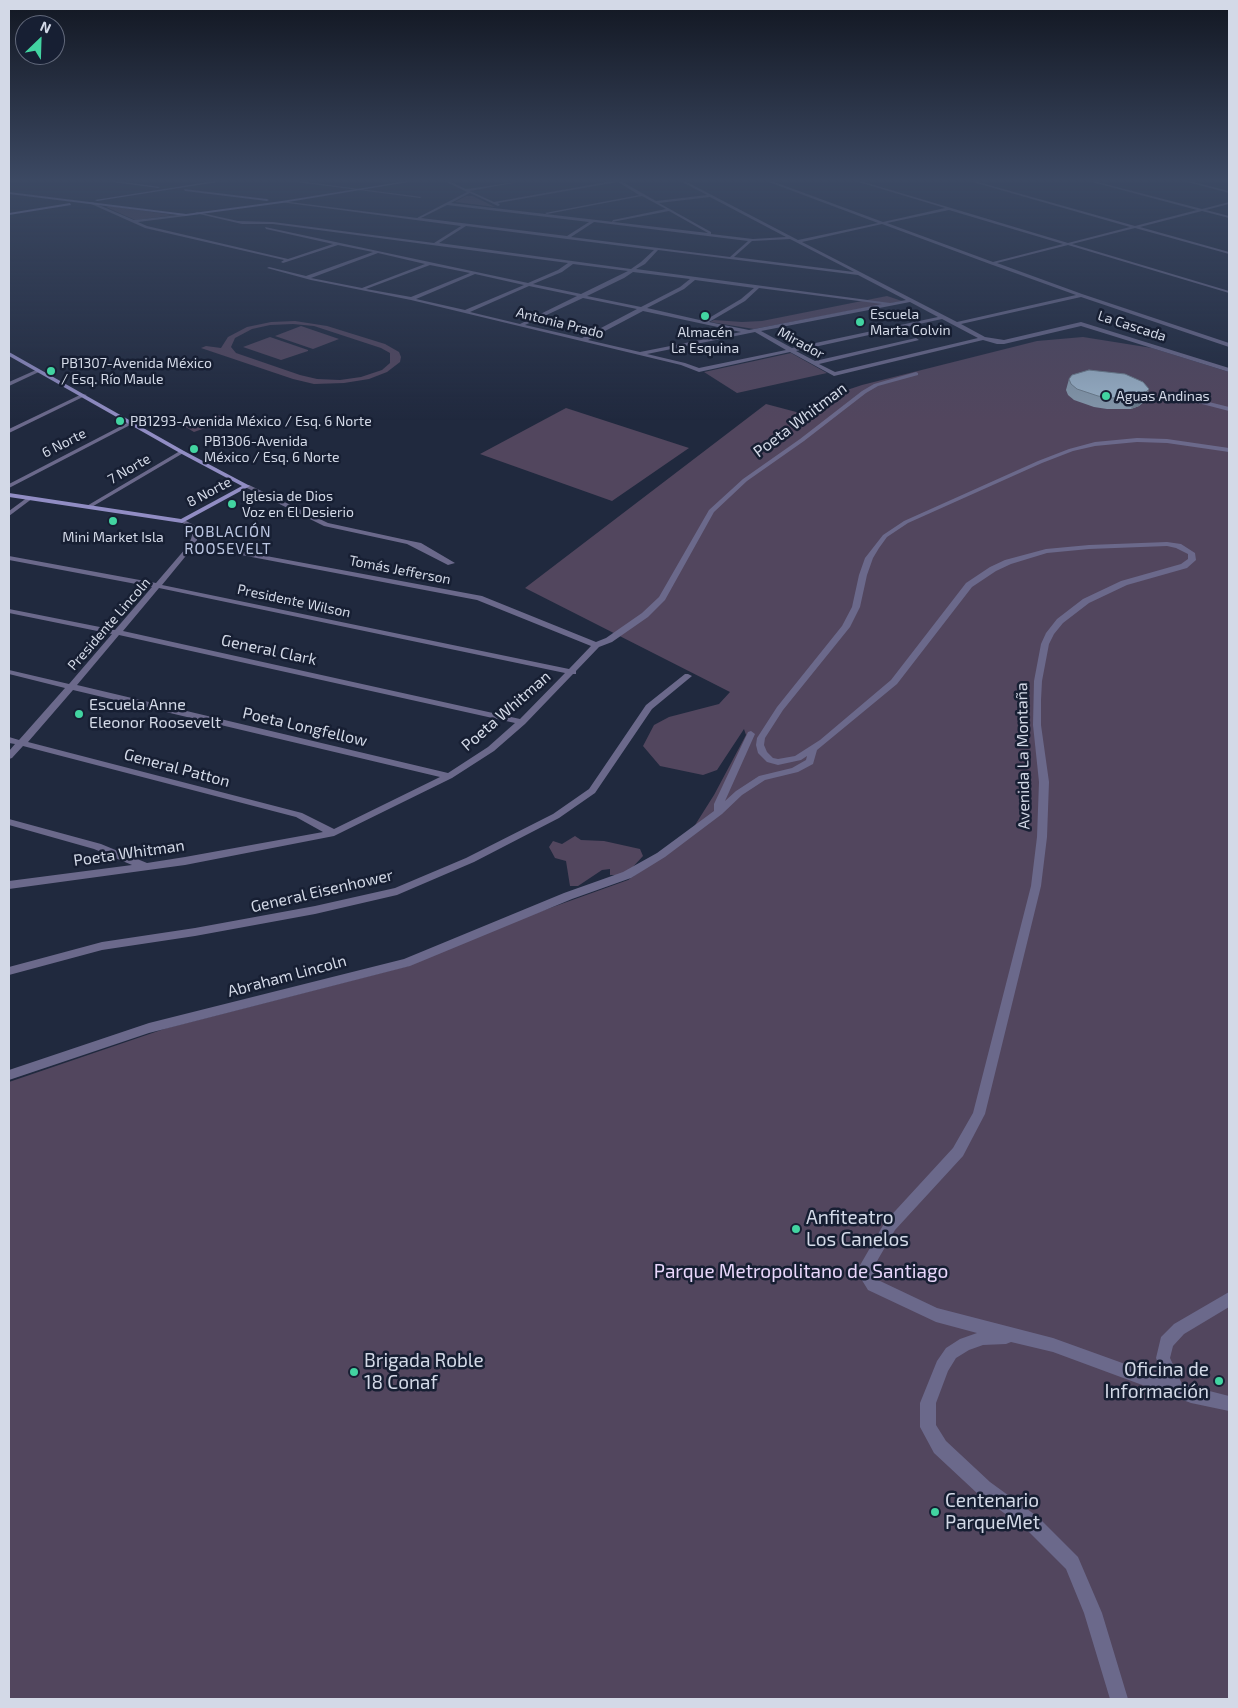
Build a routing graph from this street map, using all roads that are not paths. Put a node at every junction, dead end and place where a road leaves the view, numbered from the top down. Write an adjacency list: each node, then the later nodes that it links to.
1 (286, 261): 17 (street, Antonia Prado)
2 (353, 261): 17 (street)
3 (417, 261): 12 (street)
4 (563, 261): 11 (street)
5 (644, 261): 14 (street)
6 (753, 261): 16 (street)
7 (837, 261): 16 (street)
8 (986, 261): 13 (street)
9 (1001, 261): 13 (street)
10 (1124, 261): 22 (street)
11 (573, 262): 14 (street); 19 (street)
12 (428, 263): 15 (street); 21 (street)
13 (992, 263): 23 (street)
14 (634, 270): 18 (street); 24 (street)
15 (474, 273): 19 (street); 25 (street)
16 (862, 274): 26 (street)
17 (306, 278): 21 (street, Antonia Prado)
18 (694, 278): 20 (street); 28 (street)
19 (527, 284): 24 (street); 29 (street)
20 (759, 286): 27 (street); 31 (street)
21 (364, 288): 25 (street, Antonia Prado)
22 (1229, 292)
23 (1080, 295): 32 (street); 42 (street)
24 (582, 296): 28 (street); 33 (street)
25 (412, 299): 29 (street, Antonia Prado)
26 (911, 300): 27 (street); 30 (street)
27 (890, 304): 34 (street)
28 (641, 309): 31 (street); 38 (street)
29 (465, 312): 33 (street, Antonia Prado)
30 (944, 317): 32 (street); 36 (street)
31 (705, 322): 35 (street)
32 (956, 324): 37 (street)
33 (521, 326): 38 (street, Antonia Prado)
34 (757, 331): 35 (street); 44 (street, Mirador)
35 (749, 332): 46 (street)
36 (858, 335): 39 (street); 44 (street)
37 (982, 338): 47 (street, Mirador); 48 (street, La Cascada)
38 (583, 340): 46 (street, Antonia Prado)
39 (866, 340)
40 (916, 340): 43 (street)
41 (874, 344): 43 (street)
42 (1229, 345)
43 (883, 348): 47 (street)
44 (790, 350): 46 (street, Antonia Prado); 47 (street, Mirador)
45 (9, 354): 49 (street)
46 (638, 354)
47 (815, 364)
48 (1229, 370)
49 (38, 371): 51 (street); 53 (street)
50 (916, 374): 72 (street, Poeta Whitman)
51 (9, 384)
52 (1170, 394): 54 (street)
53 (84, 395): 55 (street); 56 (street)
54 (1229, 409)
55 (131, 423): 58 (street); 59 (street, 6 Norte)
56 (9, 431)
57 (1229, 450): 81 (street, Avenida La Montaña)
58 (182, 452): 60 (street); 63 (street, 7 Norte)
59 (9, 486)
60 (247, 486): 65 (street, 8 Norte); 68 (street)
61 (9, 494): 62 (street)
62 (30, 498): 63 (street); 64 (street)
63 (88, 507): 65 (street)
64 (9, 514)
65 (182, 521): 66 (street)
66 (193, 544): 69 (street, Presidente Lincoln); 72 (street, Tomás Jefferson)
67 (9, 558): 69 (street, Presidente Wilson)
68 (451, 563)
69 (158, 586): 71 (street, Presidente Lincoln); 74 (street, Presidente Wilson)
70 (9, 611): 71 (street, General Clark)
71 (119, 633): 76 (street, Presidente Lincoln); 77 (street, General Clark)
72 (596, 645): 74 (street, Poeta Whitman)
73 (9, 672): 76 (street, Poeta Longfellow)
74 (573, 672): 77 (street, Poeta Whitman)
75 (688, 676): 89 (street, General Eisenhower)
76 (71, 686): 80 (street, Presidente Lincoln); 83 (street, Poeta Longfellow)
77 (522, 722): 83 (street, Poeta Whitman)
78 (752, 734): 84 (street)
79 (9, 740): 80 (street, General Patton)
80 (21, 743): 82 (street, Presidente Lincoln); 86 (street, General Patton)
81 (813, 749): 84 (street, Abraham Lincoln); 92 (street, Avenida La Montaña)
82 (9, 756)
83 (449, 776): 86 (street, Poeta Whitman)
84 (719, 808): 90 (street, Abraham Lincoln)
85 (9, 822): 87 (street)
86 (334, 833): 87 (street, Poeta Whitman)
87 (146, 866): 88 (street, Poeta Whitman)
88 (9, 885)
89 (9, 971)
90 (9, 1075)
91 (1229, 1299): 93 (street)
92 (1028, 1338): 93 (street); 95 (street)
93 (1177, 1390): 94 (street)
94 (1229, 1403)
95 (1119, 1699)

